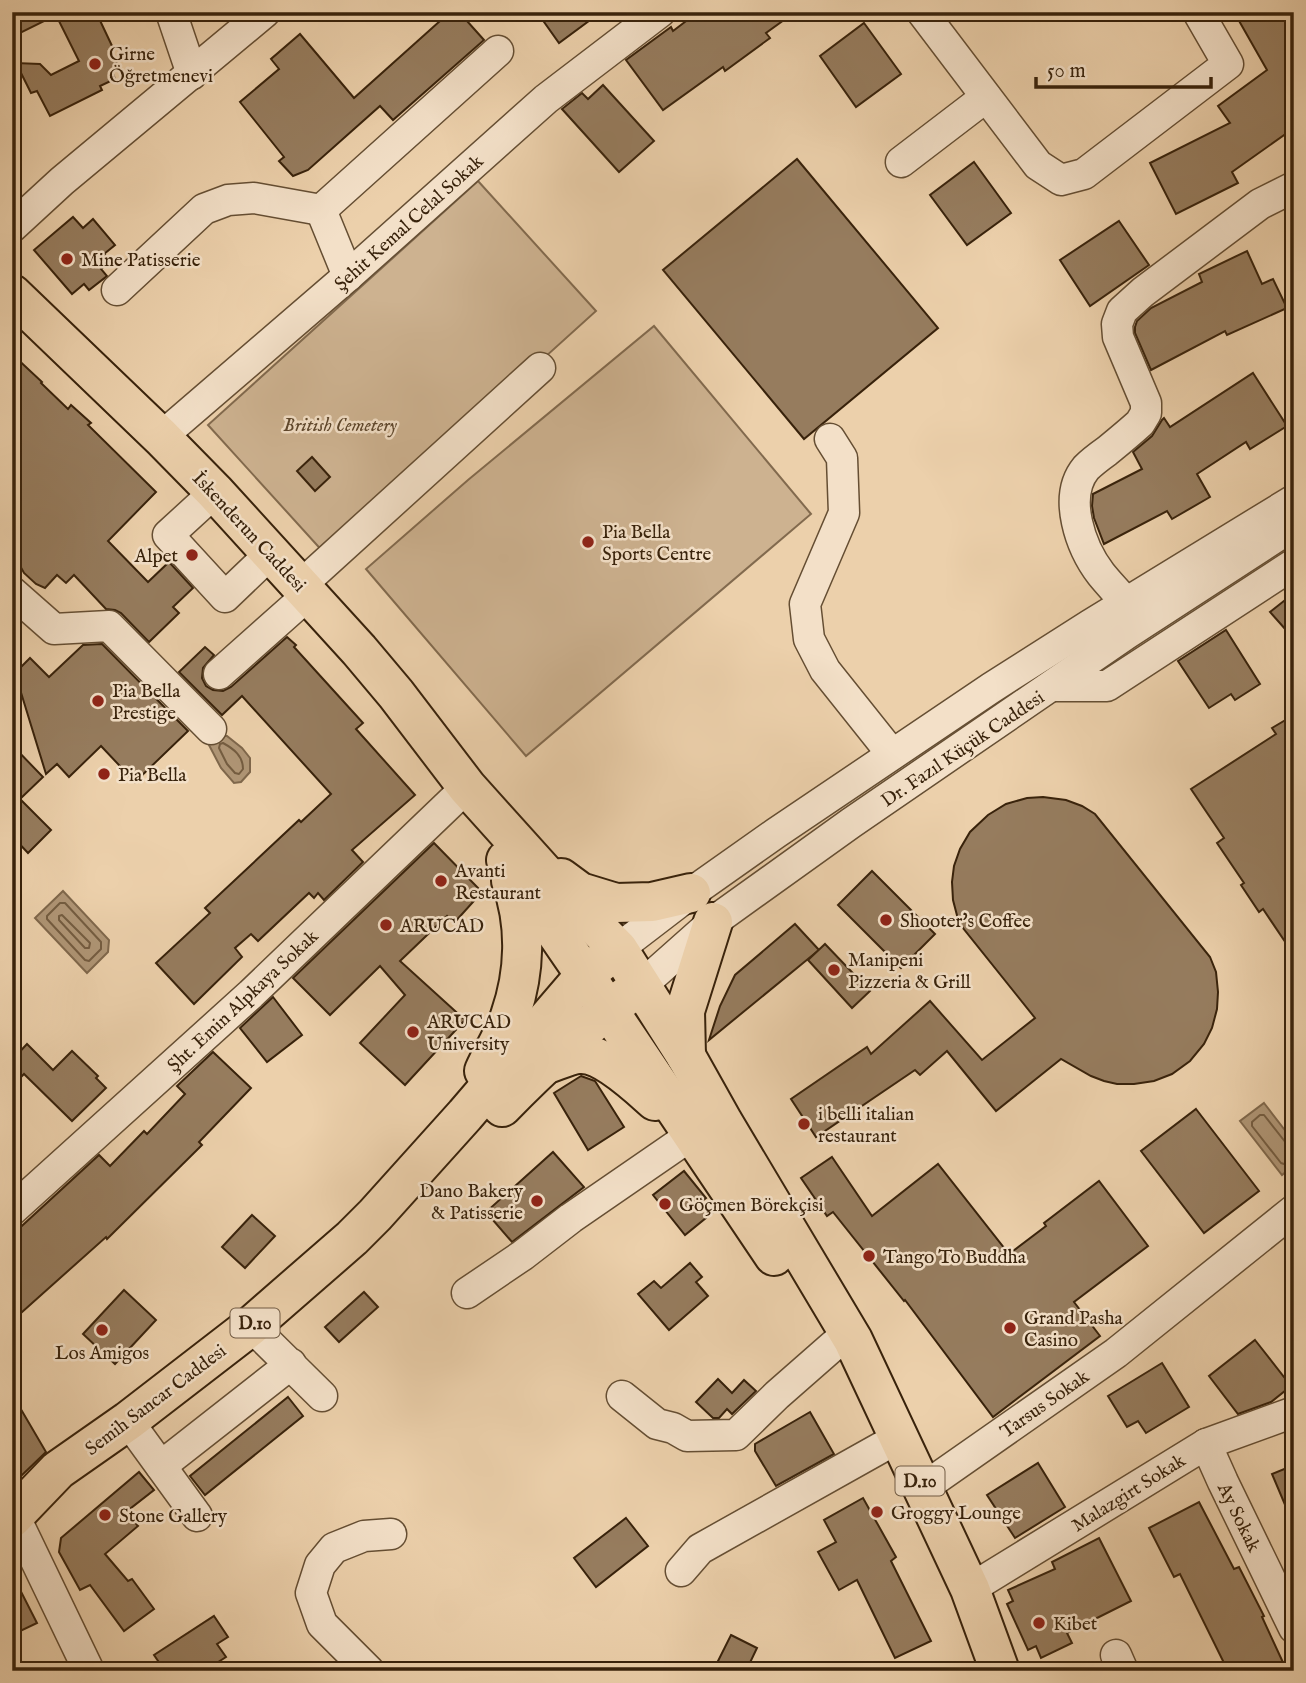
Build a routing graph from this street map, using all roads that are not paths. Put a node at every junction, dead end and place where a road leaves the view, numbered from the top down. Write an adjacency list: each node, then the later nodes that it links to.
1 (171, 12): 7 (street)
2 (265, 12): 7 (street)
3 (660, 12): 13 (street, Şehit Kemal Celal Sokak)
4 (922, 12): 8 (street)
5 (1198, 12): 8 (street)
6 (498, 51): 11 (street)
7 (192, 74): 12 (street)
8 (986, 97): 9 (street)
9 (901, 162)
10 (1294, 187): 26 (street)
11 (321, 210): 13 (street); 14 (street)
12 (12, 227)
13 (348, 276): 17 (street, Şehit Kemal Celal Sokak)
14 (117, 289)
15 (12, 295): 17 (main road, İskenderun Caddesi)
16 (540, 368): 24 (street)
17 (160, 437): 19 (main road, İskenderun Caddesi)
18 (830, 439): 30 (street)
19 (215, 492): 22 (main road, İskenderun Caddesi); 22 (street)
20 (1294, 500): 26 (street, Dr. Fazıl Küçük Caddesi)
21 (1294, 525): 28 (street, Dr. Fazıl Küçük Caddesi)
22 (271, 554): 24 (main road, İskenderun Caddesi)
23 (1294, 564): 28 (street)
24 (304, 590): 27 (street); 31 (main road, İskenderun Caddesi)
25 (12, 592): 29 (street)
26 (1126, 603): 30 (street, Dr. Fazıl Küçük Caddesi)
27 (219, 674)
28 (1052, 686): 33 (street, Dr. Fazıl Küçük Caddesi)
29 (211, 729)
30 (892, 754): 33 (street, Dr. Fazıl Küçük Caddesi)
31 (467, 787): 32 (main road, İskenderun Caddesi); 42 (street, Şht. Emin Alpkaya Sokak)
32 (515, 854): 33 (main road); 34 (main road); 35 (main road); 40 (main road)
33 (702, 908): 34 (street, Dr. Fazıl Küçük Caddesi); 36 (street, Dr. Fazıl Küçük Caddesi); 38 (main road)
34 (618, 949): 35 (main road, D.10); 36 (main road, D.10)
35 (585, 975): 37 (main road); 40 (main road, D.10)
36 (642, 985): 37 (main road); 38 (main road, D.10)
37 (608, 1009): 39 (main road, D.10); 41 (main road, D.10)
38 (686, 1056): 46 (main road, D.10)
39 (542, 1065): 41 (main road); 44 (main road, D.10)
40 (464, 1115): 44 (main road, D.10)
41 (693, 1134): 45 (street); 46 (main road, D.10)
42 (12, 1210)
43 (1294, 1210): 57 (street, Tarsus Sokak)
44 (375, 1215): 47 (main road, Semih Sancar Caddesi / D.10)
45 (467, 1293)
46 (816, 1300): 48 (main road, D.10); 57 (main road, D.10)
47 (251, 1326): 49 (street); 53 (main road, Semih Sancar Caddesi / D.10)
48 (834, 1345): 51 (street); 55 (main road, D.10)
49 (291, 1364): 50 (street); 56 (street)
50 (322, 1396)
51 (622, 1396)
52 (1294, 1412): 54 (street, Malazgirt Sokak)
53 (128, 1421): 56 (street); 58 (main road, Semih Sancar Caddesi / D.10)
54 (1206, 1444): 62 (street, Malazgirt Sokak); 63 (street, Ay Sokak)
55 (882, 1447): 61 (street); 66 (main road, D.10)
56 (161, 1466): 59 (street)
57 (923, 1488): 62 (main road, D.10)
58 (13, 1507): 64 (street)
59 (197, 1516)
60 (390, 1534): 65 (street)
61 (681, 1571)
62 (970, 1589): 67 (main road, D.10)
63 (1294, 1628)
64 (89, 1671)
65 (369, 1671)
66 (977, 1671)
67 (1000, 1671)

